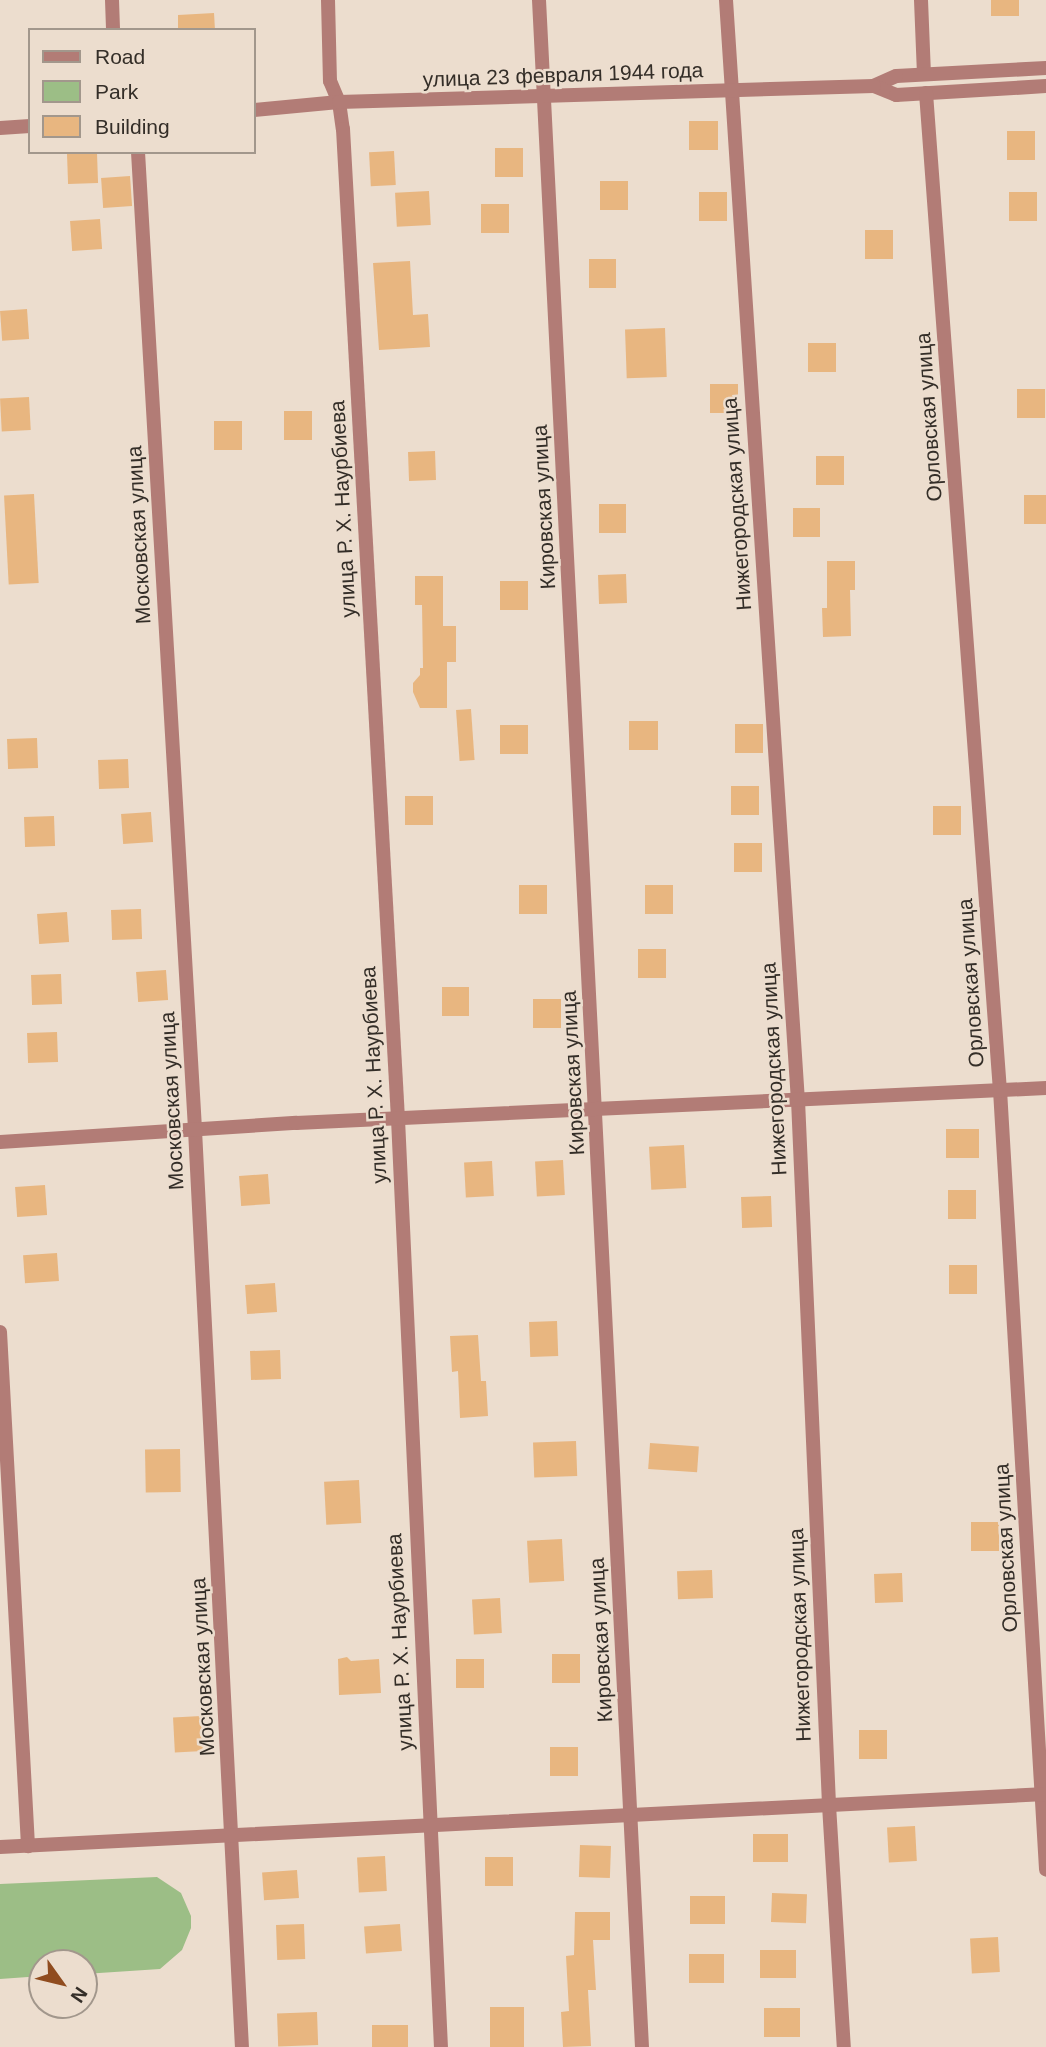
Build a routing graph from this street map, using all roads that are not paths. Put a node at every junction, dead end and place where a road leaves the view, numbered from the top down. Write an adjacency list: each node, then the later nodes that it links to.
1 (112, 0): 6 (street)
2 (328, 0): 14 (street, улица Р. Х. Наурбиева)
3 (539, 0): 13 (street, Кировская улица)
4 (726, 0): 11 (street, Нижегородская улица)
5 (921, 0): 8 (street)
6 (113, 28)
7 (1046, 68): 8 (street, улица 23 февраля 1944 года)
8 (925, 75): 9 (street, улица 23 февраля 1944 года)
9 (874, 86): 11 (street, улица 23 февраля 1944 года); 12 (street, улица 23 февраля 1944 года)
10 (1046, 86): 12 (street, улица 23 февраля 1944 года)
11 (731, 90): 13 (street, улица 23 февраля 1944 года); 21 (street, Нижегородская улица)
12 (926, 93): 20 (street, Орловская улица)
13 (544, 98): 14 (street, улица 23 февраля 1944 года); 22 (street, Кировская улица)
14 (339, 102): 15 (street, улица 23 февраля 1944 года); 23 (street, улица Р. Х. Наурбиева)
15 (256, 110)
16 (28, 126): 17 (street)
17 (0, 128)
18 (138, 154): 24 (street, Московская улица)
19 (1046, 1088): 20 (street)
20 (1000, 1090): 21 (street); 27 (street, Орловская улица)
21 (798, 1100): 22 (street); 28 (street, Нижегородская улица)
22 (596, 1109): 23 (street); 29 (street, Кировская улица)
23 (398, 1119): 24 (street); 30 (street, улица Р. Х. Наурбиева)
24 (195, 1130): 25 (street); 31 (street, Московская улица)
25 (0, 1142)
26 (0, 1332): 32 (street)
27 (1044, 1794): 28 (street); 34 (street, Орловская улица)
28 (829, 1805): 29 (street); 38 (street, Нижегородская улица)
29 (631, 1815): 30 (street); 37 (street, Кировская улица)
30 (429, 1826): 31 (street); 36 (street, улица Р. Х. Наурбиева)
31 (234, 1835): 32 (street); 35 (street, Московская улица)
32 (28, 1846): 33 (street)
33 (0, 1847)
34 (1046, 1870)
35 (242, 2047)
36 (441, 2047)
37 (642, 2047)
38 (844, 2047)

